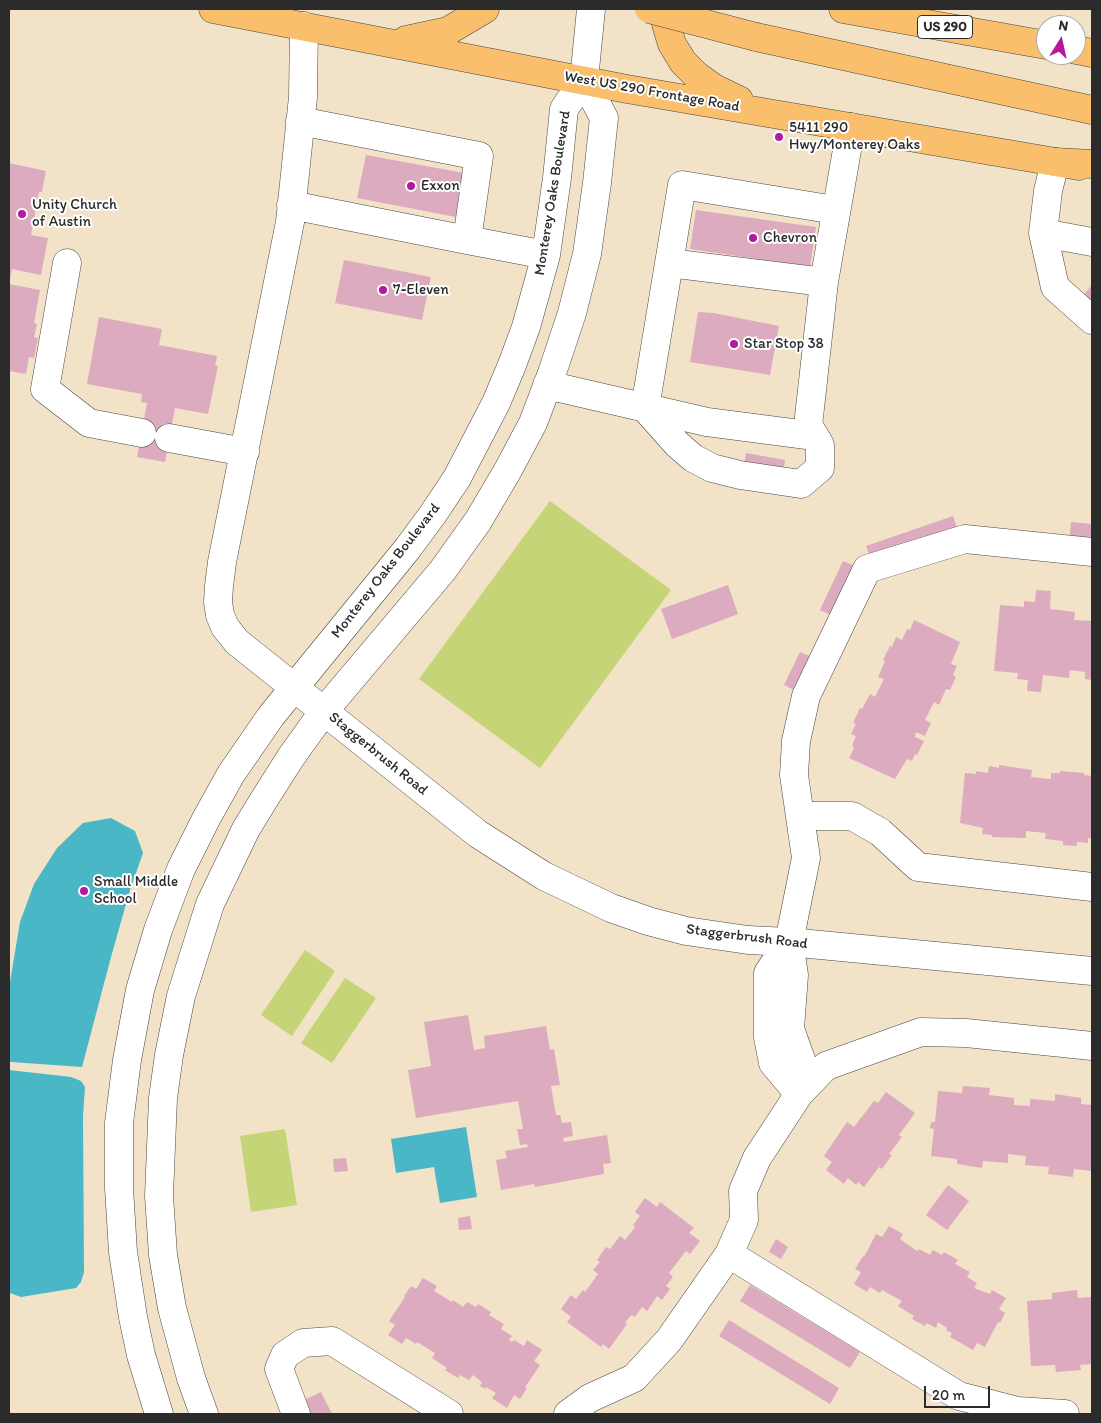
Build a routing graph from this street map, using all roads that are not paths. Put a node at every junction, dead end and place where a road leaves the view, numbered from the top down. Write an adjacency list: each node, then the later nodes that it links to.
1 (213, 9): 7 (main road, West US 290 Frontage Road)
2 (485, 9): 8 (main road)
3 (591, 9): 10 (street)
4 (650, 9): 11 (main road, bridge)
5 (667, 9): 12 (main road)
6 (843, 9): 9 (main road, US 290)
7 (304, 26): 8 (main road, West US 290 Frontage Road); 13 (street, Staggerbrush Road)
8 (392, 43): 10 (main road, West US 290 Frontage Road)
9 (1036, 43)
10 (584, 80): 12 (main road, West US 290 Frontage Road); 23 (street, Monterey Oaks Boulevard); 28 (street)
11 (1092, 110)
12 (763, 111): 14 (main road, West US 290 Frontage Road)
13 (300, 121): 18 (street, Staggerbrush Road); 21 (street)
14 (851, 127): 15 (main road, West US 290 Frontage Road); 19 (street)
15 (1055, 162): 16 (main road); 17 (main road, West US 290 Frontage Road); 20 (street)
16 (1092, 164)
17 (1092, 169)
18 (291, 205): 21 (street); 33 (street, Staggerbrush Road)
19 (835, 210): 25 (street); 26 (street)
20 (1044, 233): 22 (street); 27 (street)
21 (467, 240): 23 (street)
22 (1092, 242)
23 (546, 255): 35 (street, Monterey Oaks Boulevard)
24 (67, 263): 31 (street)
25 (669, 263): 26 (street); 29 (street)
26 (824, 282): 30 (street)
27 (1092, 320)
28 (547, 385): 29 (street); 36 (street)
29 (645, 408): 30 (street); 30 (street)
30 (808, 425)
31 (142, 433)
32 (169, 438): 33 (street)
33 (245, 452): 35 (street, Staggerbrush Road)
34 (1092, 552): 37 (street)
35 (294, 687): 36 (street, Staggerbrush Road); 45 (street, Monterey Oaks Boulevard)
36 (324, 711): 39 (street, Staggerbrush Road); 46 (street)
37 (800, 816): 38 (street); 39 (street)
38 (1092, 887)
39 (789, 942): 40 (street, Staggerbrush Road); 42 (street)
40 (1092, 971)
41 (1092, 1046): 42 (street)
42 (806, 1086): 43 (street)
43 (730, 1254): 48 (street); 49 (street)
44 (438, 1411): 47 (street)
45 (159, 1414)
46 (204, 1414)
47 (296, 1414)
48 (568, 1414)
49 (1065, 1414)

